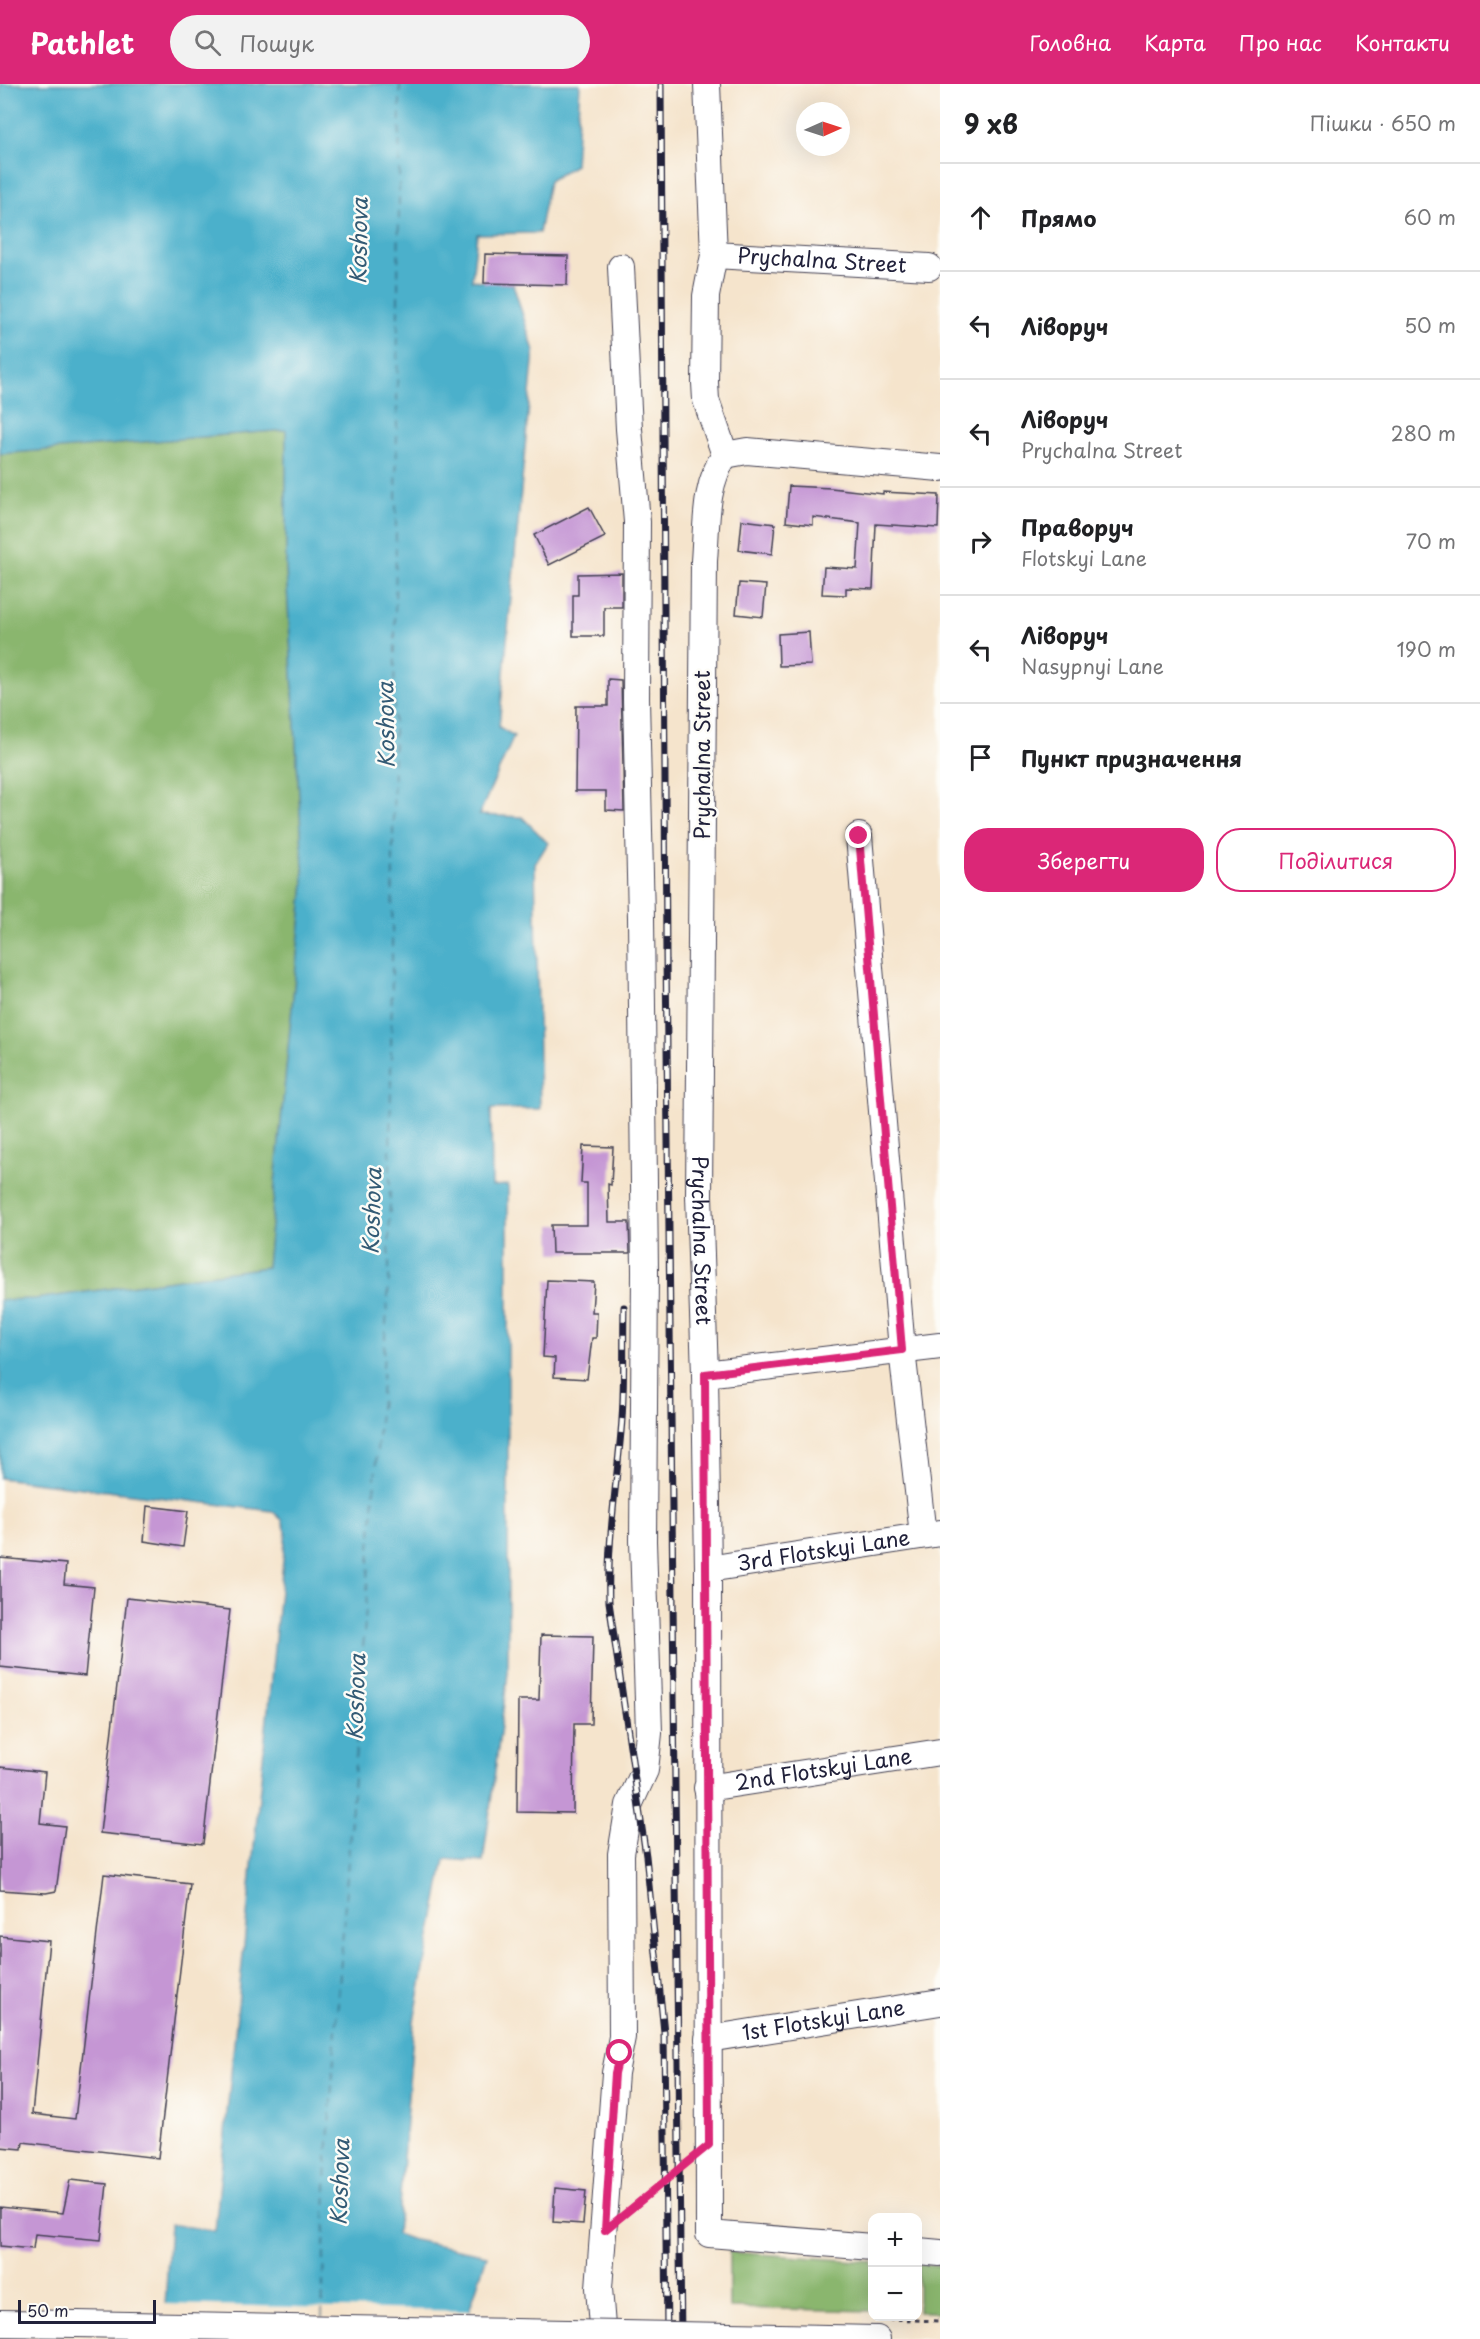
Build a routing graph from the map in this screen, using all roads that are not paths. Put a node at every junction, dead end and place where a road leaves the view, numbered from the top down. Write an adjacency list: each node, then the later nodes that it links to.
1 (707, 84): 2 (street, Prychalna Street)
2 (714, 255): 4 (street, Prychalna Street); 5 (street, Prychalna Street)
3 (621, 267): 21 (street)
4 (929, 267)
5 (725, 455): 6 (street); 10 (street, Prychalna Street)
6 (940, 468)
7 (859, 836): 9 (street)
8 (940, 1346): 9 (street)
9 (902, 1350): 10 (street); 11 (street)
10 (705, 1374): 12 (street, Prychalna Street)
11 (932, 1534): 12 (street, 3rd Flotskyi Lane)
12 (708, 1569): 14 (street, Prychalna Street)
13 (940, 1752): 14 (street, 2nd Flotskyi Lane)
14 (707, 1788): 16 (street, Prychalna Street)
15 (940, 2002): 16 (street, 1st Flotskyi Lane)
16 (708, 2039): 17 (street, Prychalna Street)
17 (868, 2247)
18 (922, 2251): 19 (street)
19 (940, 2253)
20 (0, 2323): 22 (street, bridge)
21 (603, 2339)
22 (877, 2339)

